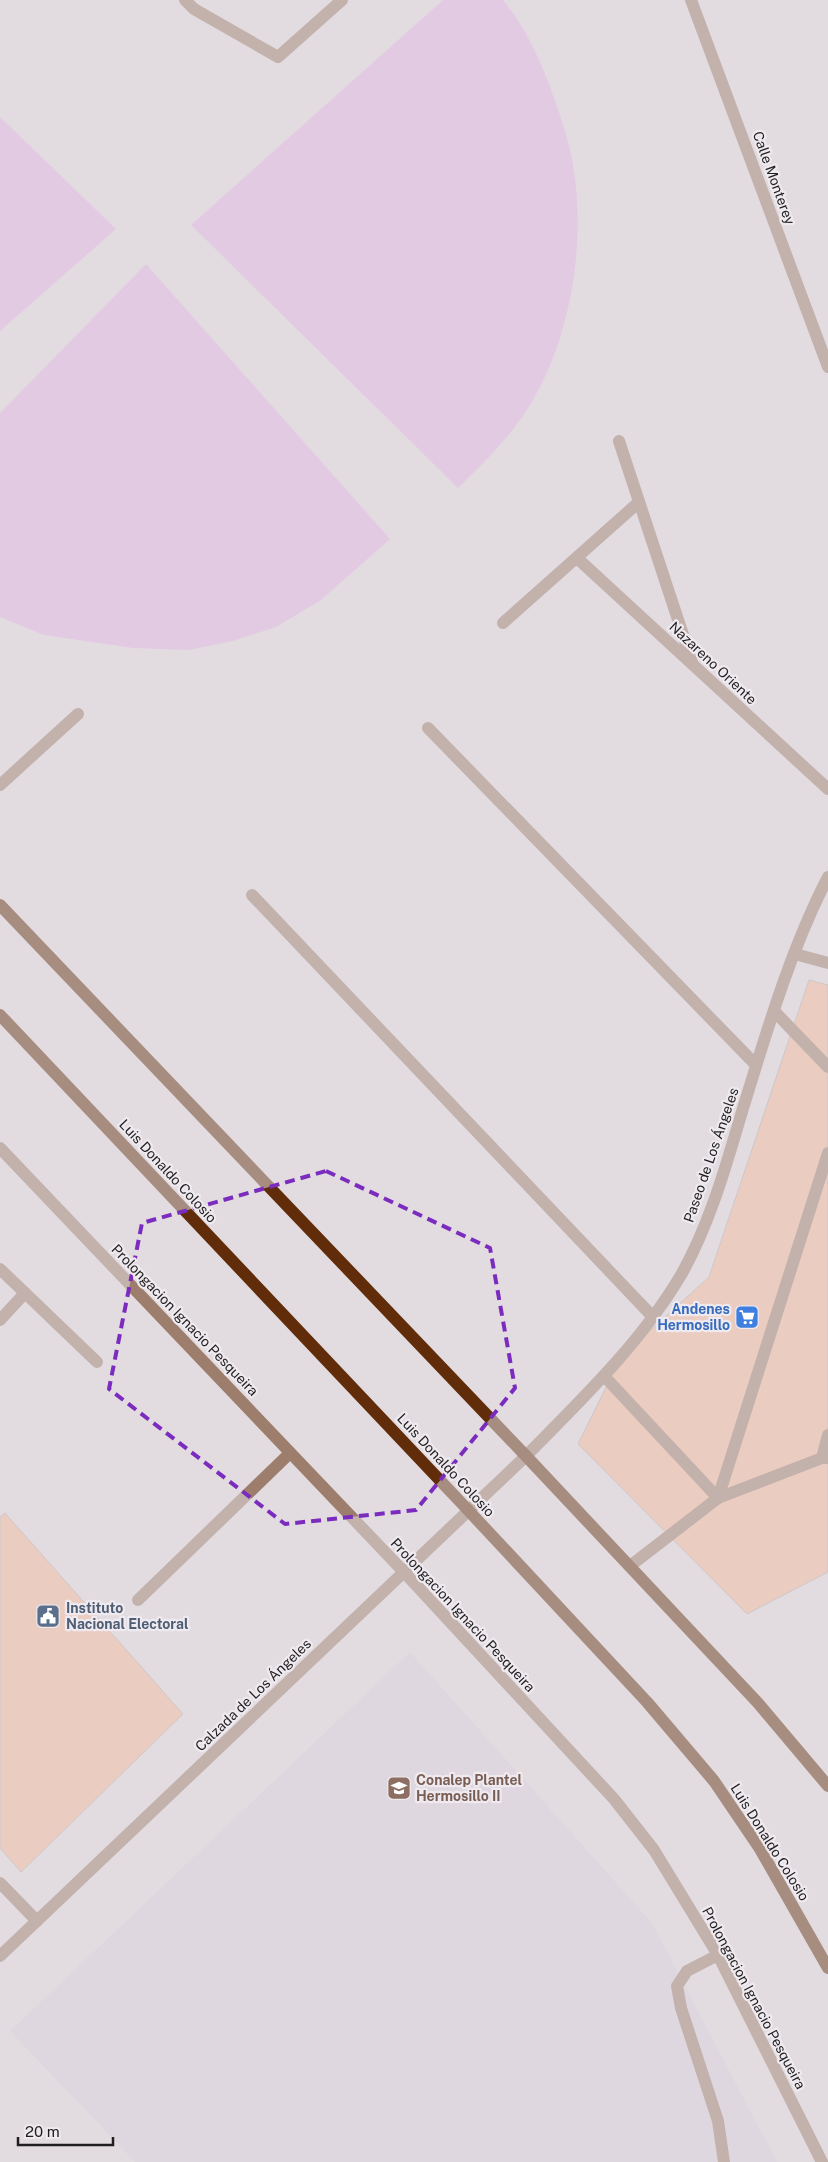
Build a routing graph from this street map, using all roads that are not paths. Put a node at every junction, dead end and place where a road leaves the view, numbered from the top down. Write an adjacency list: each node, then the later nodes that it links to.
1 (186, 0): 2 (street)
2 (342, 0)
3 (691, 0): 4 (street, Calle Monterey)
4 (828, 367)
5 (619, 441): 6 (street)
6 (639, 502): 7 (street); 9 (street)
7 (577, 558): 8 (street); 9 (street, Nazareno Oriente)
8 (503, 623)
9 (692, 664): 13 (street, Nazareno Oriente)
10 (78, 714): 12 (street)
11 (428, 728): 21 (street)
12 (0, 786)
13 (828, 790)
14 (828, 877): 17 (street, Paseo de Los Ángeles)
15 (252, 895): 27 (street)
16 (0, 905): 33 (main road)
17 (795, 954): 18 (street); 19 (street, Paseo de Los Ángeles)
18 (828, 963)
19 (775, 1012): 21 (street, Paseo de Los Ángeles); 22 (street)
20 (0, 1015): 36 (main road, Luis Donaldo Colosio)
21 (756, 1066): 27 (street, Paseo de Los Ángeles)
22 (828, 1067)
23 (0, 1148): 32 (street, Prolongacion Ignacio Pesqueira)
24 (828, 1153): 35 (street)
25 (0, 1269): 26 (street)
26 (25, 1293): 28 (street); 29 (street)
27 (653, 1317): 30 (street, Paseo de Los Ángeles)
28 (0, 1320)
29 (97, 1362)
30 (605, 1377): 33 (street, Paseo de Los Ángeles); 35 (street)
31 (828, 1435): 34 (street)
32 (290, 1453): 38 (street, Prolongacion Ignacio Pesqueira); 39 (street)
33 (526, 1456): 36 (street, Calzada de Los Ángeles); 37 (main road)
34 (825, 1458): 35 (street)
35 (718, 1498): 37 (street)
36 (468, 1510): 38 (street, Calzada de Los Ángeles); 45 (main road, Luis Donaldo Colosio)
37 (630, 1566): 40 (main road)
38 (404, 1572): 42 (street, Calzada de Los Ángeles); 43 (street, Prolongacion Ignacio Pesqueira)
39 (138, 1600)
40 (828, 1786)
41 (0, 1883): 42 (street)
42 (36, 1921): 44 (street, Calzada de Los Ángeles)
43 (718, 1955): 46 (street); 47 (street, Prolongacion Ignacio Pesqueira)
44 (0, 1956)
45 (828, 1968)
46 (724, 2162)
47 (822, 2162)

